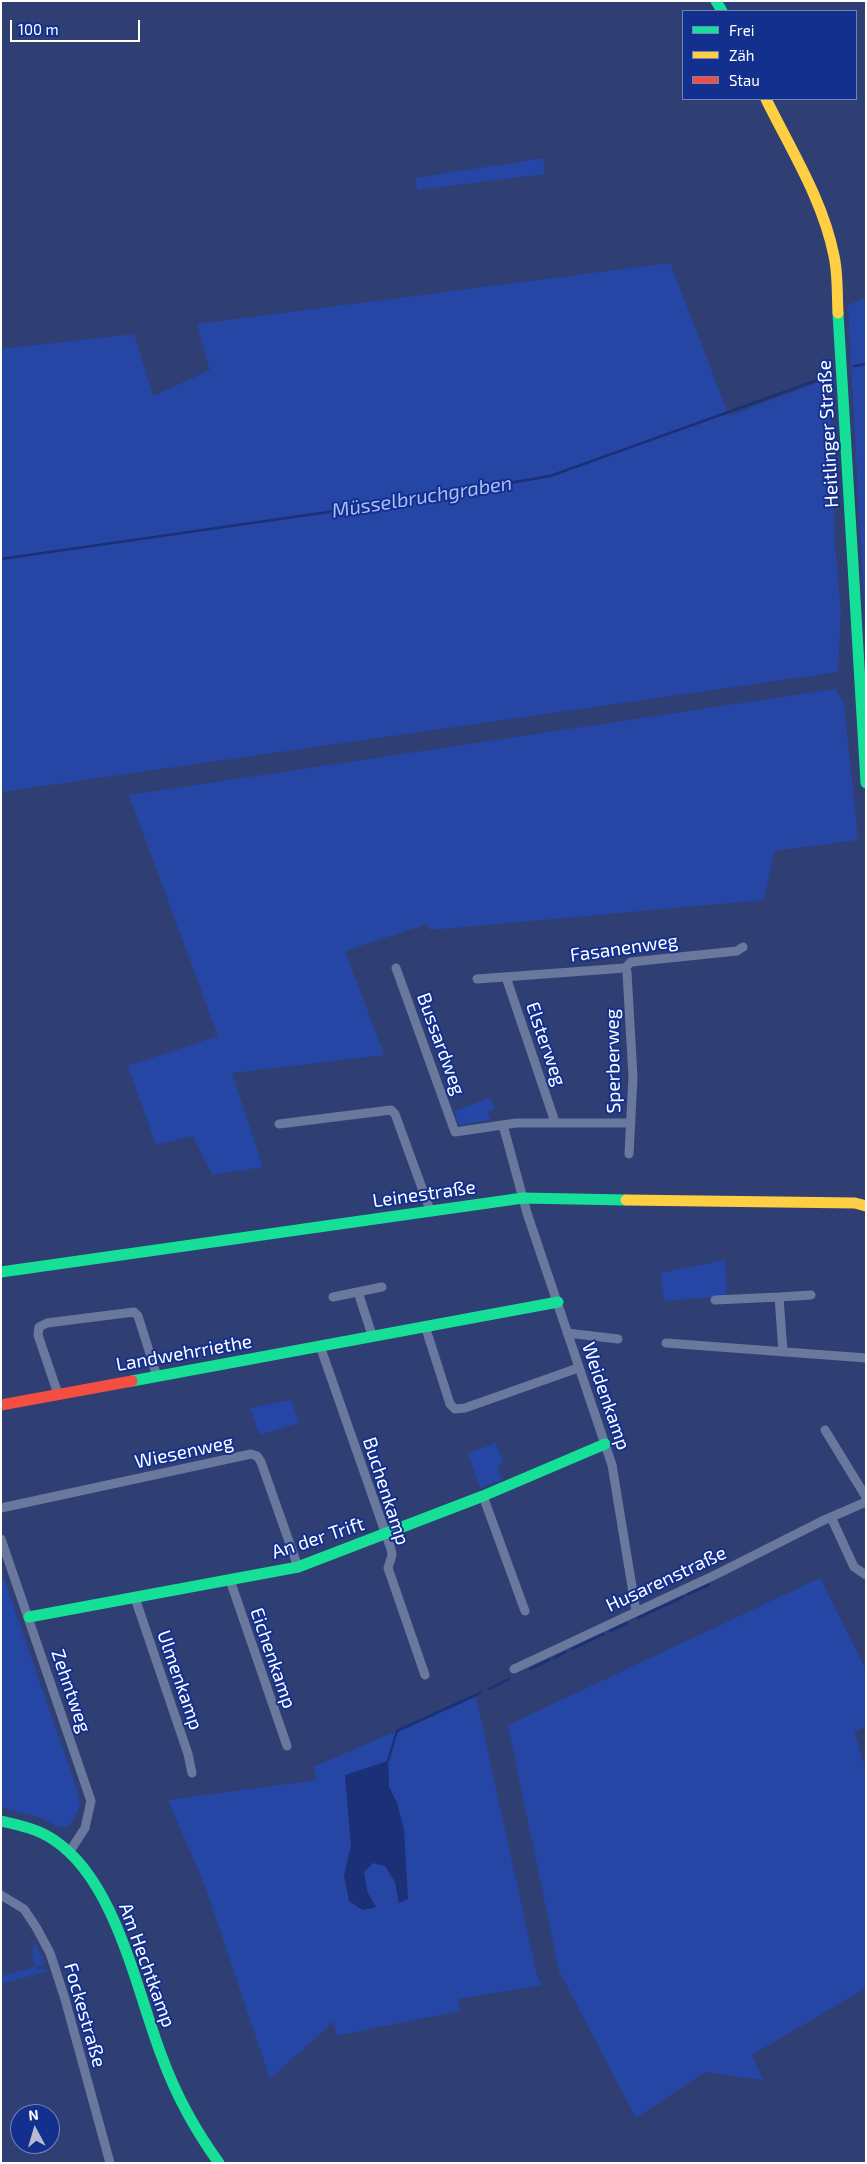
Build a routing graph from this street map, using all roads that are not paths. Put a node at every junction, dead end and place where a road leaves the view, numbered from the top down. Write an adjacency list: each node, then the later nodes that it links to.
1 (766, 100): 2 (street, Heitlinger Straße)
2 (866, 783)
3 (744, 948): 5 (street, Fasanenweg)
4 (396, 968): 11 (street, Bussardweg)
5 (624, 968): 6 (street, Fasanenweg); 9 (street, Sperberweg)
6 (506, 977): 7 (street, Fasanenweg); 8 (street, Elsterweg)
7 (477, 979)
8 (555, 1122): 9 (street); 11 (street)
9 (631, 1123): 12 (street, Sperberweg)
10 (279, 1124): 15 (street)
11 (503, 1125): 13 (street, Weidenkamp)
12 (629, 1154)
13 (522, 1198): 14 (street, Leinestraße); 15 (street, Leinestraße); 23 (street, Weidenkamp)
14 (862, 1204)
15 (430, 1210): 16 (street, Leinestraße)
16 (1, 1272)
17 (382, 1287): 18 (street)
18 (358, 1292): 20 (street); 26 (street)
19 (811, 1295): 21 (street)
20 (333, 1297)
21 (779, 1297): 22 (street); 30 (street)
22 (715, 1300)
23 (558, 1302): 24 (street, Landwehrriethe); 25 (street, Weidenkamp)
24 (425, 1326): 26 (street, Landwehrriethe); 32 (street)
25 (568, 1333): 27 (street); 32 (street, Weidenkamp)
26 (372, 1335): 29 (street, Landwehrriethe)
27 (618, 1339)
28 (666, 1342): 30 (street)
29 (320, 1346): 33 (street, Landwehrriethe); 43 (street, Buchenkamp)
30 (783, 1352): 31 (street)
31 (866, 1358)
32 (578, 1368): 37 (street, Weidenkamp)
33 (157, 1376): 34 (street, Landwehrriethe); 34 (street)
34 (58, 1394): 35 (street, Landwehrriethe)
35 (1, 1405)
36 (825, 1430): 39 (street)
37 (605, 1444): 38 (street, An der Trift); 50 (street, Weidenkamp)
38 (483, 1496): 43 (street, An der Trift); 49 (street)
39 (866, 1497)
40 (866, 1502): 42 (street, Husarenstraße)
41 (1, 1508): 45 (street, Wiesenweg)
42 (831, 1517): 46 (street); 50 (street, Husarenstraße)
43 (386, 1534): 45 (street, An der Trift); 53 (street, Buchenkamp)
44 (1, 1539): 51 (street, Zehntweg)
45 (298, 1567): 47 (street, An der Trift)
46 (866, 1575)
47 (230, 1580): 48 (street, An der Trift); 54 (street, Eichenkamp)
48 (135, 1598): 51 (street, An der Trift); 55 (street, Ulmenkamp)
49 (525, 1611)
50 (636, 1611): 52 (street, Husarenstraße)
51 (29, 1617): 57 (street, Zehntweg)
52 (514, 1669)
53 (425, 1675)
54 (287, 1746)
55 (192, 1773)
56 (1, 1821): 57 (street, Am Hechtkamp)
57 (70, 1850): 60 (street, Am Hechtkamp)
58 (1, 1895): 59 (street, Fockestraße)
59 (110, 2163)
60 (219, 2163)

